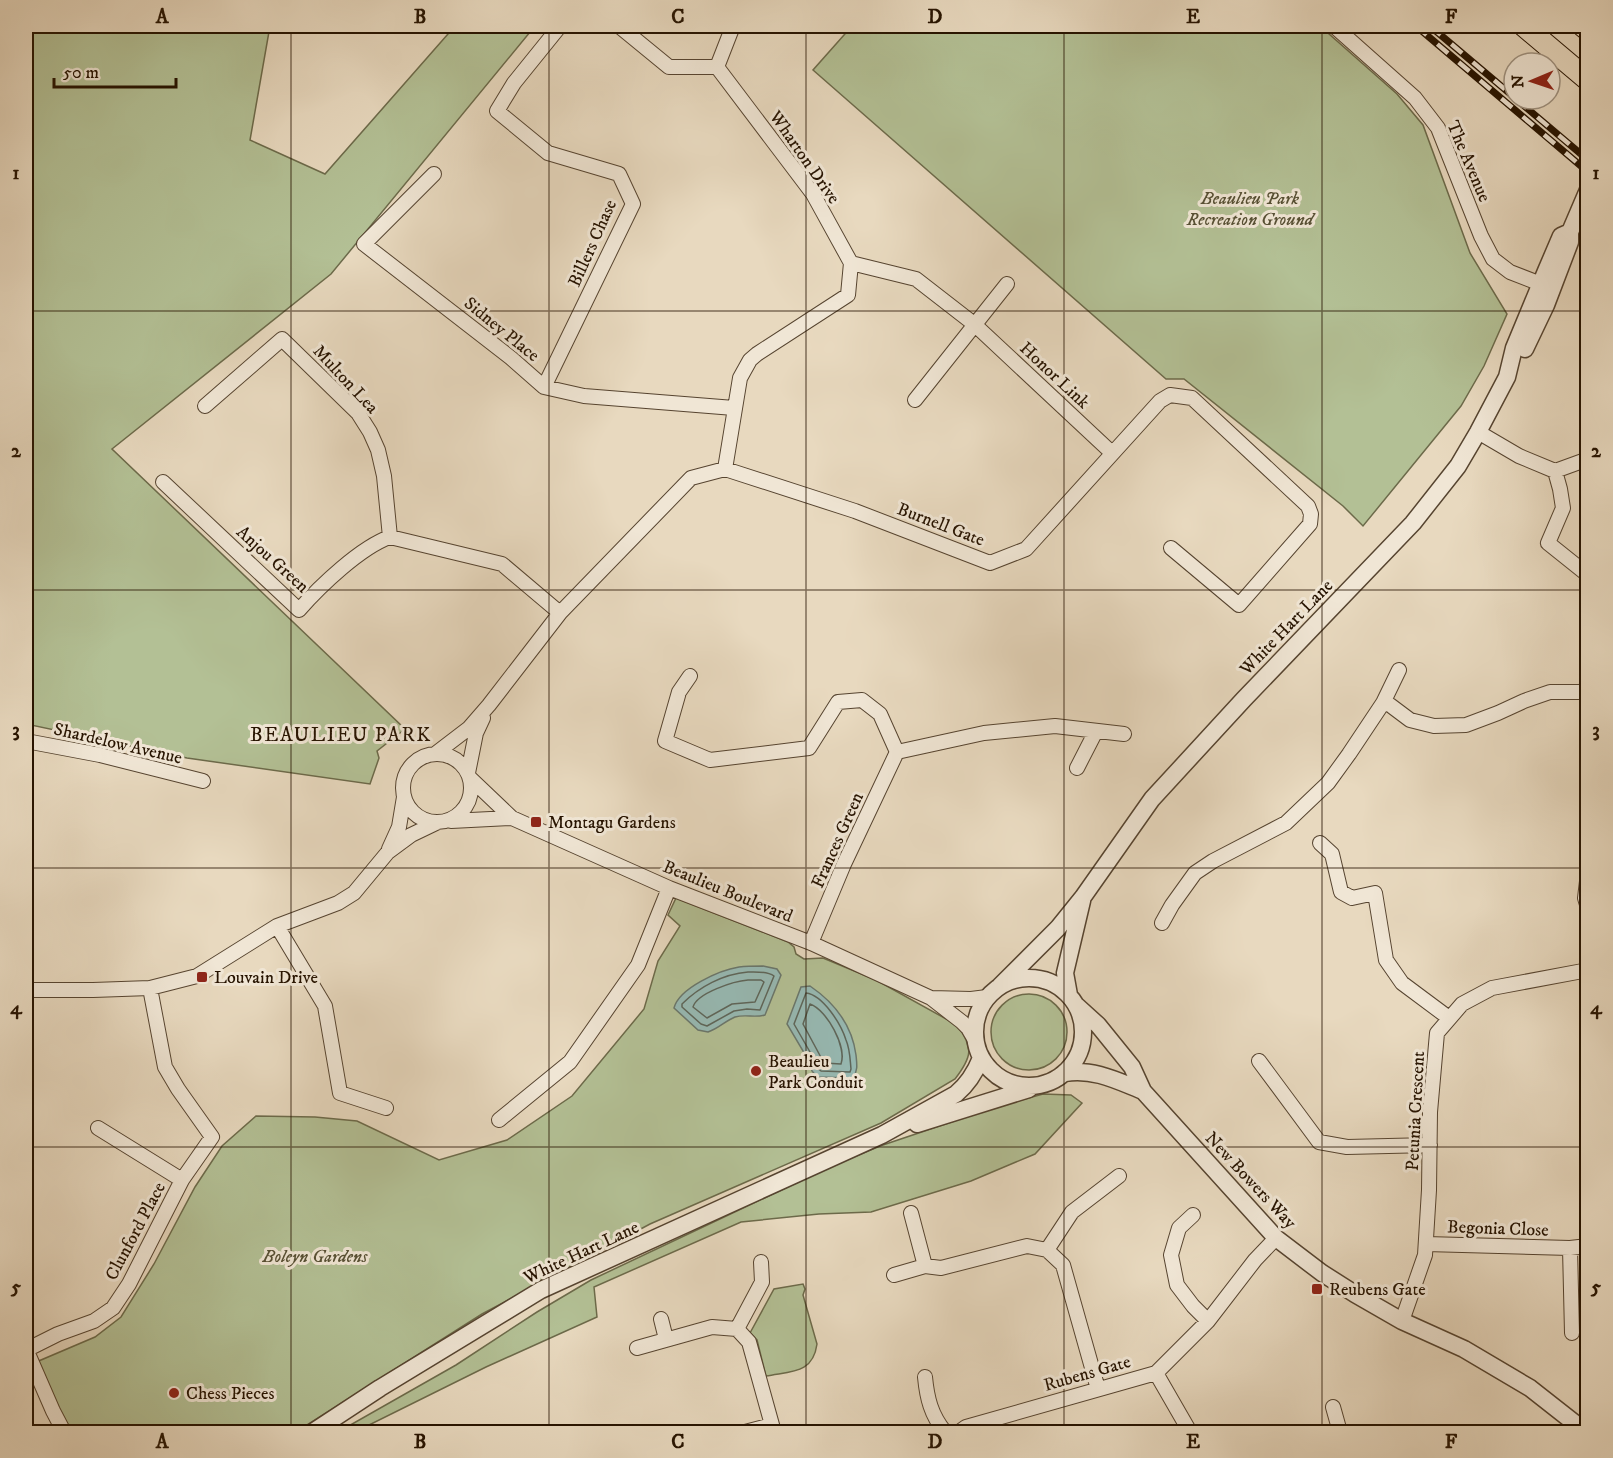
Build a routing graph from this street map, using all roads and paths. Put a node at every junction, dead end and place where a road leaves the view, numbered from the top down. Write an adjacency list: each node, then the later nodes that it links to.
1 (560, 26): 18 (street, Billers Chase)
2 (619, 26): 8 (street)
3 (733, 26): 8 (street)
4 (1334, 26): 15 (street, The Avenue)
5 (1524, 26): 9 (main road)
6 (1583, 26): 7 (main road)
7 (1587, 30)
8 (717, 67): 13 (street, Wharton Drive)
9 (1587, 80)
10 (435, 174): 18 (street, Sidney Place)
11 (1587, 190): 12 (street, White Hart Lane)
12 (1570, 232): 15 (street, White Hart Lane); 17 (street, White Hart Lane)
13 (851, 263): 16 (street, Honor Link); 21 (street)
14 (1007, 284): 16 (street)
15 (1541, 284): 17 (street, White Hart Lane)
16 (974, 324): 19 (street); 23 (street, Honor Link)
17 (1507, 377): 22 (street, White Hart Lane)
18 (544, 387): 21 (street, Sidney Place)
19 (915, 400)
20 (205, 406): 28 (street, Multon Lea)
21 (734, 408): 25 (street)
22 (1478, 432): 26 (street); 52 (street, White Hart Lane)
23 (1112, 453): 25 (street, Burnell Gate); 29 (street, Burnell Gate)
24 (1587, 459): 26 (street)
25 (724, 469): 31 (street)
26 (1554, 471): 30 (street)
27 (163, 482): 28 (street, Anjou Green)
28 (390, 537): 31 (street)
29 (1171, 548)
30 (1587, 575)
31 (561, 613): 36 (street)
32 (1399, 670): 35 (street)
33 (690, 676): 40 (street)
34 (1587, 690): 35 (street)
35 (1383, 703): 54 (street)
36 (489, 705): 41 (street); 43 (street)
37 (1096, 731): 38 (street); 40 (street); 42 (street)
38 (1124, 734)
39 (26, 741): 44 (street, Shardelow Avenue)
40 (897, 753): 56 (street, Frances Green)
41 (435, 754): 43 (street); 45 (street)
42 (1077, 768)
43 (469, 776): 46 (street, Beaulieu Boulevard); 47 (street)
44 (203, 781)
45 (404, 797): 47 (street); 49 (street)
46 (512, 818): 47 (street, Beaulieu Boulevard); 51 (street, Beaulieu Boulevard)
47 (442, 822): 49 (street)
48 (1320, 843): 63 (street)
49 (388, 852): 55 (street)
50 (1587, 873): 53 (street)
51 (669, 888): 56 (street, Beaulieu Boulevard); 71 (street)
52 (1083, 897): 60 (street, White Hart Lane); 62 (street, White Hart Lane)
53 (1587, 908)
54 (1162, 922)
55 (277, 926): 58 (street); 70 (street)
56 (810, 943): 61 (street, Beaulieu Boulevard)
57 (1587, 970): 63 (street, Petunia Crescent)
58 (150, 988): 59 (street); 76 (street, Clunford Place)
59 (26, 991)
60 (994, 991): 61 (street, Beaulieu Boulevard); 62 (street); 64 (street)
61 (932, 998): 64 (street, Beaulieu Boulevard)
62 (1073, 1000): 67 (street); 69 (street, New Bowers Way)
63 (1449, 1018): 74 (street, Petunia Crescent)
64 (975, 1040): 65 (street)
65 (981, 1058): 68 (street); 73 (street, White Hart Lane)
66 (1259, 1061): 74 (street)
67 (1065, 1073): 68 (street); 69 (street, New Bowers Way)
68 (1039, 1086): 73 (street, White Hart Lane)
69 (1143, 1091): 79 (street, New Bowers Way)
70 (386, 1107)
71 (498, 1120)
72 (98, 1128): 76 (street, Clunford Place)
73 (882, 1135): 101 (street, White Hart Lane)
74 (1430, 1145): 80 (street, Petunia Crescent)
75 (1119, 1176): 83 (street)
76 (182, 1180): 94 (street, Clunford Place)
77 (911, 1213): 85 (street)
78 (1193, 1215): 88 (street)
79 (1276, 1238): 88 (street, Rubens Gate); 89 (street, New Bowers Way)
80 (1426, 1244): 82 (street, Begonia Close); 89 (street, Petunia Crescent)
81 (1587, 1246): 82 (street, Begonia Close)
82 (1570, 1248): 91 (street, Begonia Close)
83 (1047, 1250): 85 (street); 97 (street)
84 (761, 1262): 90 (street)
85 (926, 1266): 86 (street)
86 (894, 1275)
87 (660, 1319): 92 (street)
88 (1208, 1321): 95 (street, Rubens Gate)
89 (1402, 1321): 107 (street, New Bowers Way)
90 (737, 1329): 92 (street); 99 (street)
91 (1572, 1333)
92 (666, 1340): 93 (street)
93 (637, 1348)
94 (26, 1350): 100 (street)
95 (1156, 1373): 97 (street, Rubens Gate); 105 (street)
96 (925, 1377): 103 (street)
97 (1098, 1389): 104 (street, Rubens Gate)
98 (1333, 1407): 106 (street)
99 (773, 1429): 102 (street)
100 (64, 1432)
101 (313, 1432)
102 (745, 1432)
103 (945, 1432)
104 (959, 1432)
105 (1190, 1432)
106 (1340, 1432)
107 (1586, 1432)

